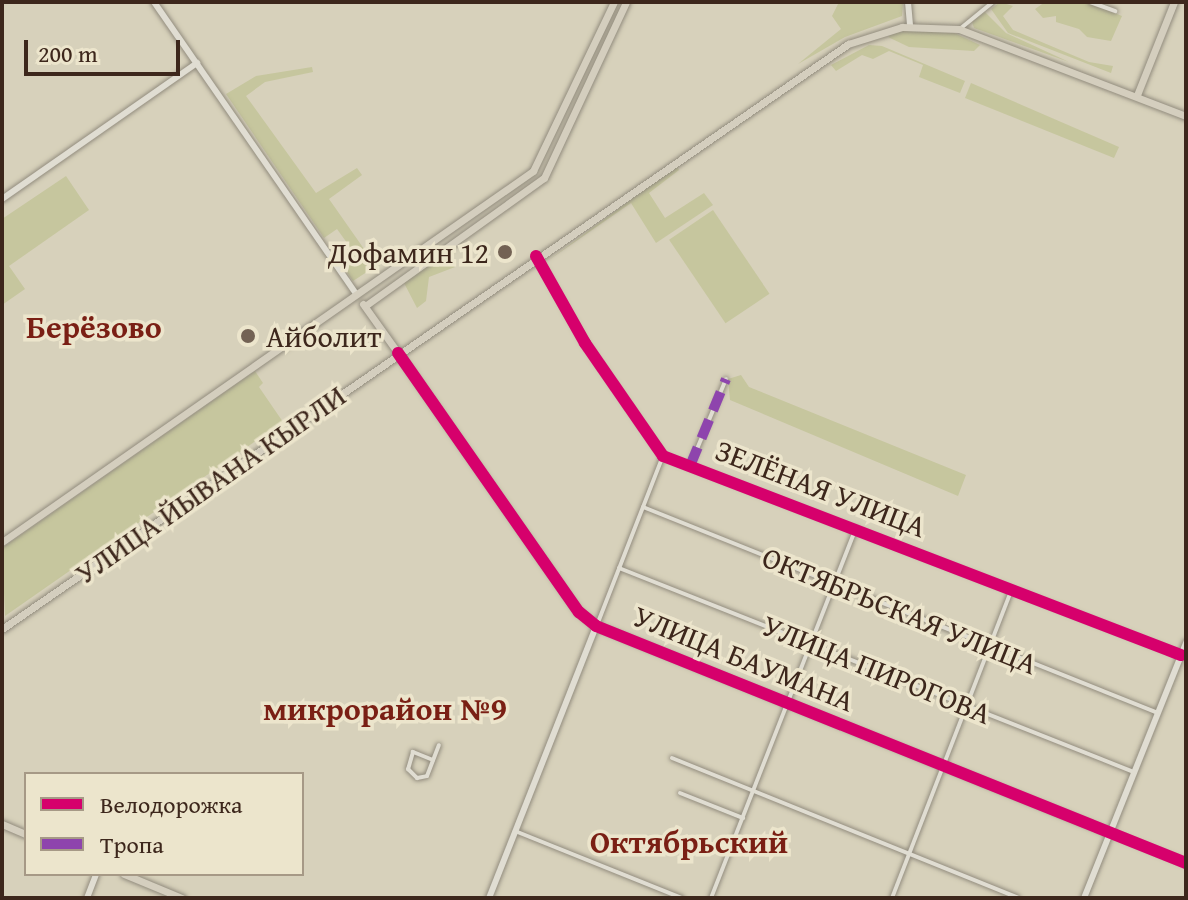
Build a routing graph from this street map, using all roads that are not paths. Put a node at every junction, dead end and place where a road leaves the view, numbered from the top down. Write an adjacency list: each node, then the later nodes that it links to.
1 (154, 2): 16 (street, УЛИЦА БАУМАНА)
2 (614, 2): 10 (main road)
3 (626, 2): 11 (main road)
4 (908, 2): 12 (street)
5 (993, 2): 13 (street)
6 (1090, 2): 8 (street)
7 (1174, 2): 17 (main road)
8 (1103, 4): 9 (street)
9 (1115, 11)
10 (607, 16): 11 (main road); 14 (main road)
11 (618, 21): 15 (main road)
12 (910, 26): 13 (main road, УЛИЦА ЙЫВАНА КЫРЛИ); 24 (main road, УЛИЦА ЙЫВАНА КЫРЛИ)
13 (959, 29): 17 (main road, УЛИЦА ЙЫВАНА КЫРЛИ)
14 (595, 44): 15 (main road); 19 (main road)
15 (605, 49): 20 (main road)
16 (197, 63): 21 (street); 25 (street, УЛИЦА БАУМАНА)
17 (1137, 95): 18 (main road, УЛИЦА ЙЫВАНА КЫРЛИ)
18 (1186, 116)
19 (548, 147): 20 (main road); 22 (main road)
20 (558, 152): 23 (main road)
21 (2, 199)
22 (439, 237): 23 (main road); 25 (main road)
23 (447, 247): 26 (main road)
24 (536, 256): 27 (main road, УЛИЦА ЙЫВАНА КЫРЛИ); 29 (street)
25 (357, 295): 26 (main road, УЛИЦА БАУМАНА); 33 (main road)
26 (365, 306): 27 (main road, УЛИЦА БАУМАНА)
27 (398, 353): 37 (street, УЛИЦА БАУМАНА); 38 (main road, УЛИЦА ЙЫВАНА КЫРЛИ)
28 (726, 379): 30 (street)
29 (663, 456): 30 (street, ЗЕЛЁНАЯ УЛИЦА); 31 (street)
30 (690, 466): 32 (street, ЗЕЛЁНАЯ УЛИЦА)
31 (643, 507): 34 (street); 35 (street, ОКТЯБРЬСКАЯ УЛИЦА)
32 (856, 528): 35 (street); 36 (street, ЗЕЛЁНАЯ УЛИЦА)
33 (2, 542)
34 (619, 568): 37 (street); 39 (street, УЛИЦА ПИРОГОВА)
35 (835, 584): 39 (street); 41 (street, ОКТЯБРЬСКАЯ УЛИЦА)
36 (1011, 591): 41 (street); 42 (street, ЗЕЛЁНАЯ УЛИЦА)
37 (596, 626): 43 (street, УЛИЦА БАУМАНА); 55 (street)
38 (2, 629)
39 (811, 643): 43 (street); 44 (street, УЛИЦА ПИРОГОВА)
40 (1186, 643): 42 (street)
41 (992, 646): 44 (street); 45 (street, ОКТЯБРЬСКАЯ УЛИЦА)
42 (1181, 655): 45 (street)
43 (787, 703): 49 (street, УЛИЦА БАУМАНА); 51 (street)
44 (968, 706): 49 (street); 50 (street, УЛИЦА ПИРОГОВА)
45 (1158, 713): 50 (street)
46 (439, 745): 48 (street)
47 (672, 758): 51 (street)
48 (433, 760): 48 (street)
49 (944, 766): 57 (street, УЛИЦА БАУМАНА); 58 (street)
50 (1134, 772): 57 (street)
51 (753, 791): 53 (street); 58 (street)
52 (680, 793): 53 (street)
53 (743, 818): 66 (street)
54 (2, 824): 56 (main road)
55 (515, 831): 64 (street); 65 (street)
56 (24, 833)
57 (1110, 833): 59 (street, УЛИЦА БАУМАНА); 69 (street)
58 (910, 853): 67 (street); 68 (street)
59 (1186, 863)
60 (95, 876): 62 (street)
61 (129, 876): 63 (main road)
62 (87, 898)
63 (182, 898)
64 (489, 898)
65 (682, 898)
66 (711, 898)
67 (892, 898)
68 (1018, 898)
69 (1084, 898)

